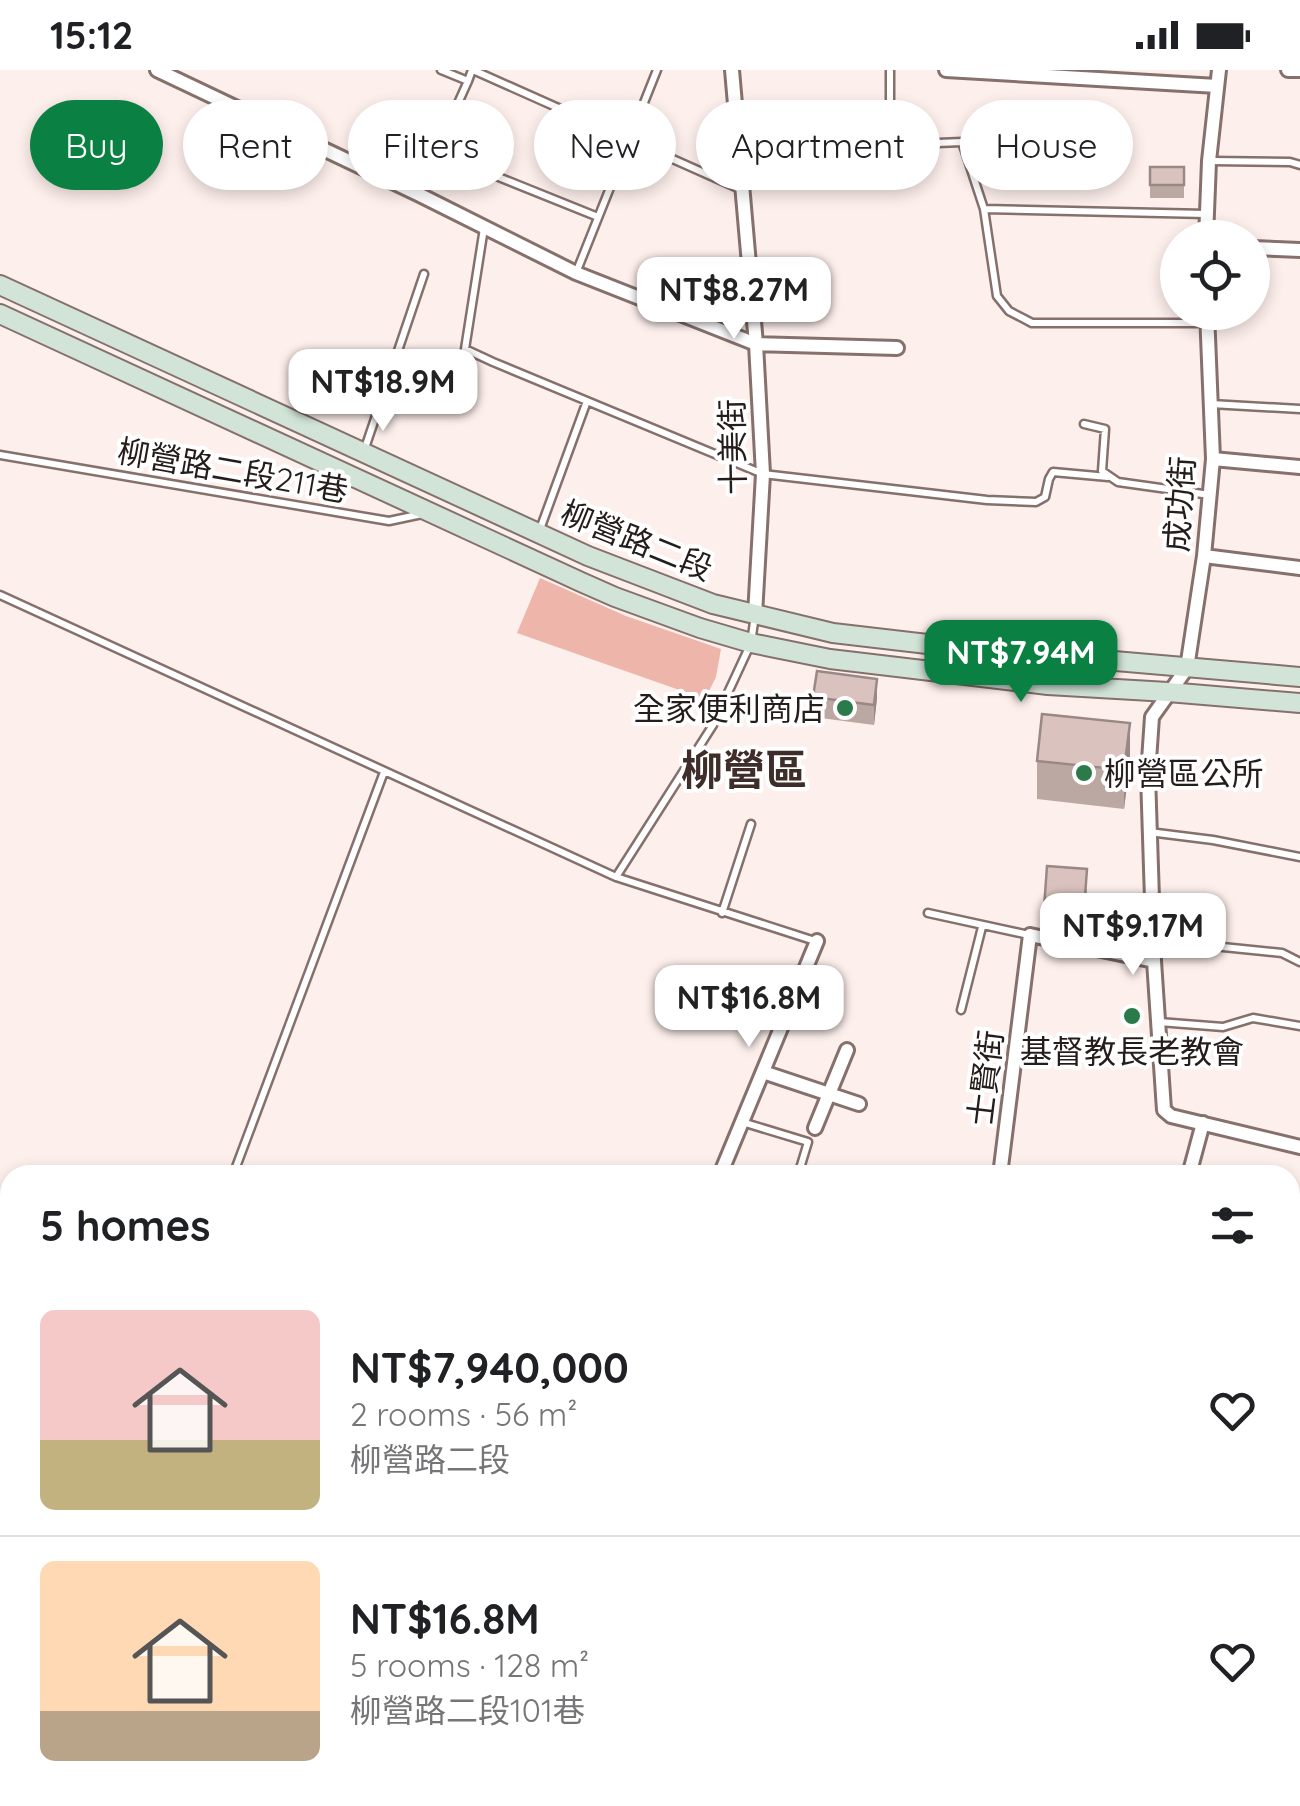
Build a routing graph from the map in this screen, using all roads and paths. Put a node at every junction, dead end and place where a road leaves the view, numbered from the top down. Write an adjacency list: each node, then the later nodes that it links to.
1 (157, 70): 23 (street)
2 (441, 70): 11 (lane)
3 (472, 70): 11 (lane); 13 (lane)
4 (657, 70): 14 (lane)
5 (732, 70): 15 (street, 十美街)
6 (890, 70): 16 (lane)
7 (946, 70): 12 (street)
8 (1219, 70): 12 (street)
9 (1288, 70): 10 (street)
10 (1300, 70)
11 (468, 82): 23 (lane)
12 (1217, 86): 18 (street)
13 (539, 100)
14 (646, 100)
15 (734, 100)
16 (890, 100)
17 (940, 143): 24 (lane)
18 (1209, 160): 19 (lane); 25 (street)
19 (1300, 165)
20 (514, 183): 26 (lane)
21 (609, 190): 26 (lane)
22 (741, 190): 37 (street, 十美街)
23 (418, 194): 28 (street)
24 (984, 209): 25 (lane); 35 (lane)
25 (1207, 214): 27 (street)
26 (598, 217): 31 (lane)
27 (1207, 220)
28 (484, 228): 31 (street); 39 (lane)
29 (1270, 249): 30 (street)
30 (1300, 250)
31 (576, 273): 37 (street)
32 (424, 274): 43 (lane)
33 (0, 285): 43 (street, 柳營路二段)
34 (0, 314): 51 (street, 柳營路二段)
35 (1160, 319)
36 (1207, 330): 40 (street, 成功街)
37 (756, 344): 38 (street); 47 (street, 十美街)
38 (897, 348)
39 (587, 402): 47 (lane); 52 (lane)
40 (1209, 404): 41 (lane); 45 (street, 成功街)
41 (1300, 409)
42 (1084, 424): 48 (lane)
43 (364, 452): 49 (street, 柳營路二段)
44 (0, 456): 51 (lane, 柳營路二段211巷)
45 (1213, 459): 46 (street); 50 (street, 成功街)
46 (1300, 466)
47 (763, 474): 48 (lane); 56 (street, 十美街)
48 (1108, 476): 50 (lane)
49 (444, 489): 51 (lane); 52 (street, 柳營路二段)
50 (1211, 496): 53 (street, 成功街)
51 (431, 512): 57 (street, 柳營路二段)
52 (539, 532): 56 (street, 柳營路二段)
53 (1204, 556): 54 (street); 58 (street, 成功街)
54 (1300, 568)
55 (0, 595): 62 (lane)
56 (754, 615): 57 (lane, 十美街); 58 (street, 柳營路二段)
57 (751, 643): 60 (street, 柳營路二段); 66 (lane, 十美街)
58 (1187, 668): 59 (street, 柳營路二段); 60 (street, 成功街)
59 (1300, 678)
60 (1168, 692): 61 (street, 柳營路二段); 64 (street, 成功街)
61 (1300, 703)
62 (384, 772): 66 (lane); 86 (lane)
63 (751, 824): 67 (lane)
64 (1149, 832): 65 (lane); 71 (street, 成功街)
65 (1300, 857)
66 (616, 877): 67 (lane)
67 (722, 912): 72 (lane)
68 (928, 913): 69 (lane)
69 (982, 926): 70 (lane); 75 (lane)
70 (1030, 935): 73 (street); 89 (street, 士賢街)
71 (1153, 940): 73 (street, 成功街); 74 (lane)
72 (816, 941): 79 (street)
73 (1154, 960): 76 (street, 成功街)
74 (1300, 962)
75 (961, 1010)
76 (1158, 1022): 77 (lane); 83 (street, 成功街)
77 (1300, 1026)
78 (846, 1050): 80 (street)
79 (763, 1072): 80 (street); 82 (street)
80 (829, 1094): 81 (street); 84 (street)
81 (859, 1104)
82 (742, 1122): 87 (street); 88 (lane)
83 (1203, 1123): 85 (street); 90 (street)
84 (815, 1128)
85 (1300, 1147)
86 (237, 1165)
87 (724, 1165)
88 (801, 1165)
89 (1001, 1165)
90 (1192, 1165)

